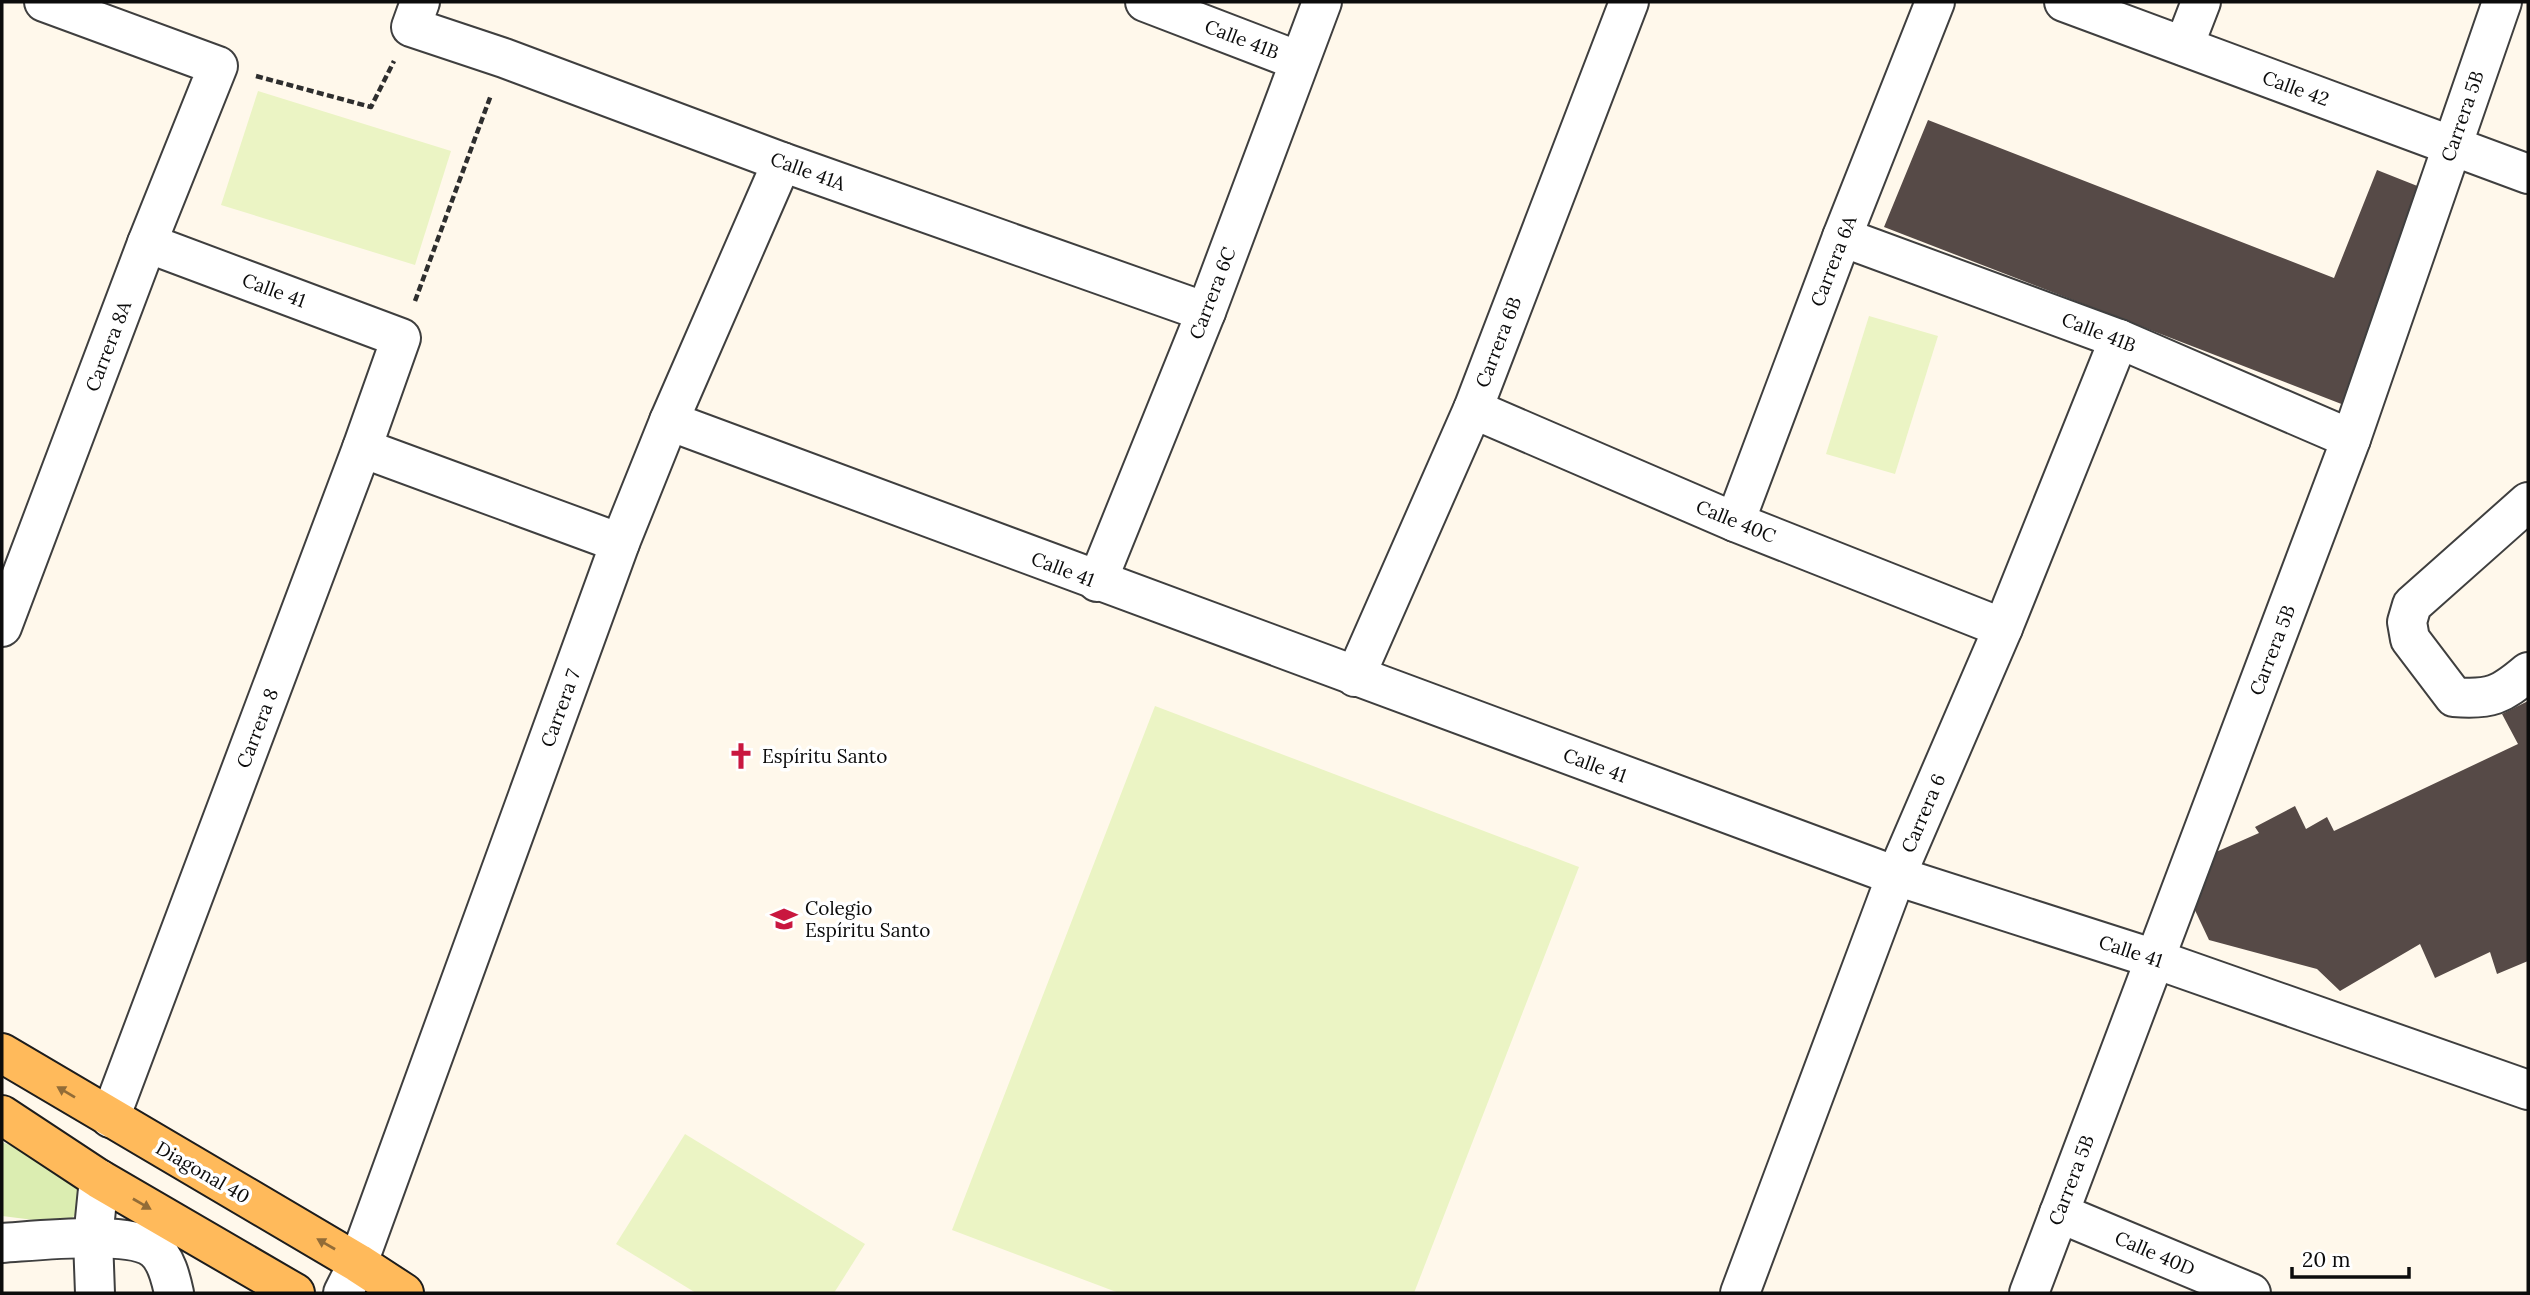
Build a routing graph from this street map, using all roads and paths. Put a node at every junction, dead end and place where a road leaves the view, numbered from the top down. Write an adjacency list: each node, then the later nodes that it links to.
1 (44, 2): 13 (street)
2 (1145, 2): 12 (street, Calle 41B)
3 (1322, 2): 12 (street, Carrera 6C)
4 (1629, 2): 22 (street, Carrera 6B)
5 (1935, 2): 17 (street, Carrera 6A)
6 (2064, 2): 10 (street, Calle 42)
7 (2201, 2): 10 (street)
8 (2502, 2): 14 (street, Carrera 5B)
9 (415, 14): 11 (street, Calle 41A); 13 (path)
10 (2184, 46): 14 (street, Calle 42)
11 (505, 58): 15 (street, Calle 41A); 20 (path)
12 (1299, 61): 19 (street, Carrera 6C)
13 (218, 66): 18 (street, Carrera 8A)
14 (2451, 145): 16 (street, Calle 42); 24 (street, Carrera 5B)
15 (782, 162): 19 (street, Calle 41A); 23 (street, Carrera 7)
16 (2528, 174)
17 (1842, 237): 21 (street, Calle 41B); 27 (street, Carrera 6A)
18 (147, 243): 20 (street, Calle 41); 30 (street, Carrera 8A)
19 (1206, 312): 29 (street, Carrera 6C)
20 (401, 338): 25 (street, Carrera 8)
21 (2119, 339): 24 (street, Calle 41B); 31 (street, Carrera 6)
22 (1472, 409): 27 (street, Calle 40C); 33 (street, Carrera 6B)
23 (669, 421): 28 (street, Carrera 7); 29 (street, Calle 41)
24 (2351, 439): 35 (street, Carrera 5B)
25 (362, 448): 28 (street); 39 (street, Carrera 8)
26 (2528, 502): 32 (street)
27 (1735, 522): 31 (street, Calle 40C)
28 (620, 543): 44 (street, Carrera 7)
29 (1097, 582): 33 (street, Calle 41)
30 (2, 627)
31 (2003, 628): 34 (street, Carrera 6)
32 (2528, 672)
33 (1355, 677): 34 (street, Calle 41)
34 (1896, 876): 35 (street, Calle 41); 49 (street, Carrera 6)
35 (2155, 959): 37 (street, Calle 41); 41 (street, Carrera 5B)
36 (2, 1053): 39 (main road, Diagonal 40, one-way to 36)
37 (2528, 1090)
38 (2, 1115): 40 (main road)
39 (110, 1118): 44 (main road, Diagonal 40, one-way to 39)
40 (99, 1179): 42 (street); 47 (main road, one-way to 47)
41 (2059, 1213): 50 (street, Carrera 5B); 51 (street, Calle 40D)
42 (93, 1239): 43 (street); 45 (street); 46 (street)
43 (2, 1242)
44 (351, 1278): 48 (main road, Diagonal 40)
45 (95, 1293)
46 (174, 1293)
47 (295, 1293)
48 (404, 1293)
49 (1740, 1293)
50 (2029, 1293)
51 (2251, 1293)

